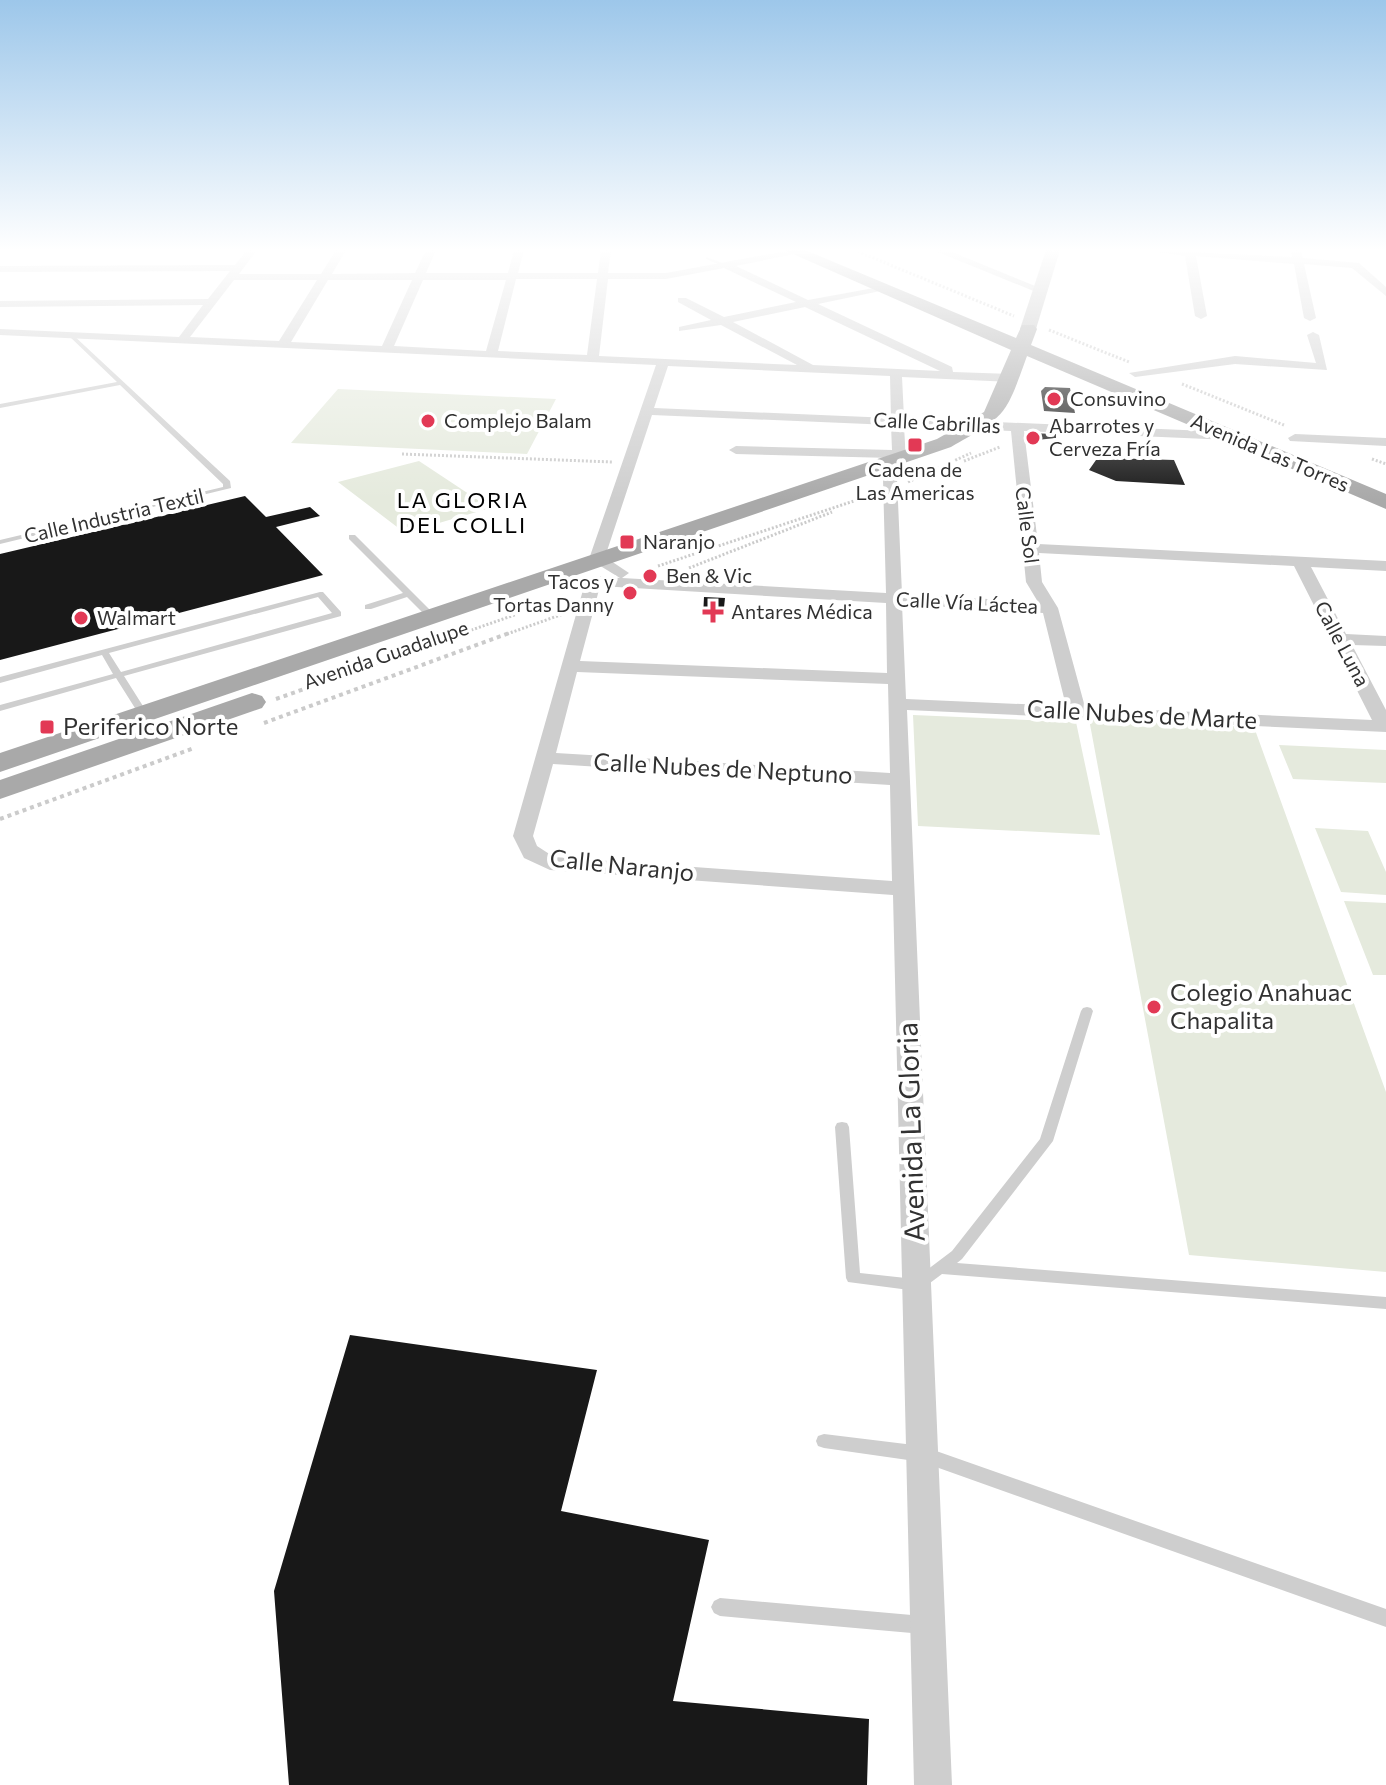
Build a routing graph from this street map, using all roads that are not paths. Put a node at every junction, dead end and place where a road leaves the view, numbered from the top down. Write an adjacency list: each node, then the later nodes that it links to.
1 (31, 333): 12 (street)
2 (187, 333): 14 (street)
3 (290, 333): 15 (street)
4 (394, 333): 16 (street)
5 (497, 333): 17 (street)
6 (595, 333): 18 (street)
7 (745, 333): 20 (street)
8 (869, 333): 23 (street)
9 (1022, 333): 24 (main road)
10 (1028, 333): 33 (main road, Avenida Las Torres)
11 (1030, 333): 21 (main road, Avenida Las Torres)
12 (71, 335): 14 (street); 25 (lane)
13 (1313, 335): 21 (street)
14 (182, 340): 15 (street)
15 (283, 345): 16 (street)
16 (386, 350): 17 (street)
17 (491, 355): 18 (street)
18 (592, 360): 19 (street)
19 (663, 363): 20 (street); 28 (street, Calle Naranjo)
20 (815, 370): 22 (street)
21 (1143, 372): 26 (main road, Avenida Las Torres)
22 (896, 373): 23 (street); 29 (street, Avenida La Gloria)
23 (960, 376): 24 (street)
24 (1012, 378): 30 (main road)
25 (122, 383): 27 (lane); 41 (lane, Calle Industria Textil)
26 (1176, 390)
27 (0, 406)
28 (644, 411): 29 (street, Calle Cabrillas); 45 (street, Calle Naranjo)
29 (897, 421): 30 (street, Calle Cabrillas); 38 (street, Avenida La Gloria)
30 (984, 423): 32 (street, Calle Cabrillas); 38 (main road, Avenida Guadalupe)
31 (1271, 429): 34 (main road, Avenida Las Torres)
32 (1017, 433): 33 (street, Calle Cabrillas); 42 (street, Calle Sol)
33 (1230, 436): 39 (main road, Avenida Las Torres)
34 (1295, 438): 35 (street); 37 (main road, Avenida Las Torres)
35 (1386, 442)
36 (736, 450): 38 (street)
37 (1347, 460)
38 (894, 470): 45 (main road, Avenida Guadalupe); 47 (street, Avenida La Gloria)
39 (1386, 502)
40 (352, 537): 46 (lane)
41 (0, 542)
42 (1030, 548): 43 (street); 49 (street, Calle Sol)
43 (1300, 562): 44 (street); 51 (street, Calle Luna)
44 (1386, 566)
45 (599, 580): 47 (street, Calle Vía Láctea); 50 (main road, Avenida Guadalupe); 54 (street, Calle Naranjo); 65 (main road, Avenida Guadalupe)
46 (409, 594): 48 (lane); 50 (lane)
47 (894, 599): 49 (street, Calle Vía Láctea); 57 (street, Avenida La Gloria)
48 (368, 607)
49 (1050, 608): 59 (street, Calle Sol)
50 (431, 616): 60 (main road, Avenida Guadalupe)
51 (1339, 639): 52 (street); 61 (street, Calle Luna)
52 (1386, 641)
53 (104, 652): 55 (lane); 55 (lane); 56 (lane)
54 (570, 666): 57 (street, Calle Nubes de Marte); 62 (street, Calle Naranjo)
55 (117, 675): 58 (lane); 60 (lane)
56 (0, 680)
57 (897, 692): 59 (street, Calle Nubes de Marte); 64 (street, Avenida La Gloria)
58 (0, 708)
59 (1077, 712): 61 (street, Calle Nubes de Marte)
60 (143, 714): 63 (main road, Avenida Guadalupe)
61 (1385, 726)
62 (545, 758): 64 (street, Calle Nubes de Neptuno); 66 (street, Calle Naranjo)
63 (0, 763)
64 (901, 780): 66 (street, Avenida La Gloria)
65 (0, 790)
66 (901, 889): 70 (street, Avenida La Gloria)
67 (1087, 1011): 69 (lane)
68 (842, 1127): 70 (lane)
69 (940, 1268): 70 (lane); 71 (lane)
70 (917, 1285): 73 (street, Avenida La Gloria)
71 (1386, 1303)
72 (824, 1441): 73 (lane)
73 (922, 1454): 75 (lane); 76 (street, Avenida La Gloria)
74 (720, 1607): 76 (lane)
75 (1386, 1618)
76 (928, 1625): 77 (street, Avenida La Gloria)
77 (933, 1785)

